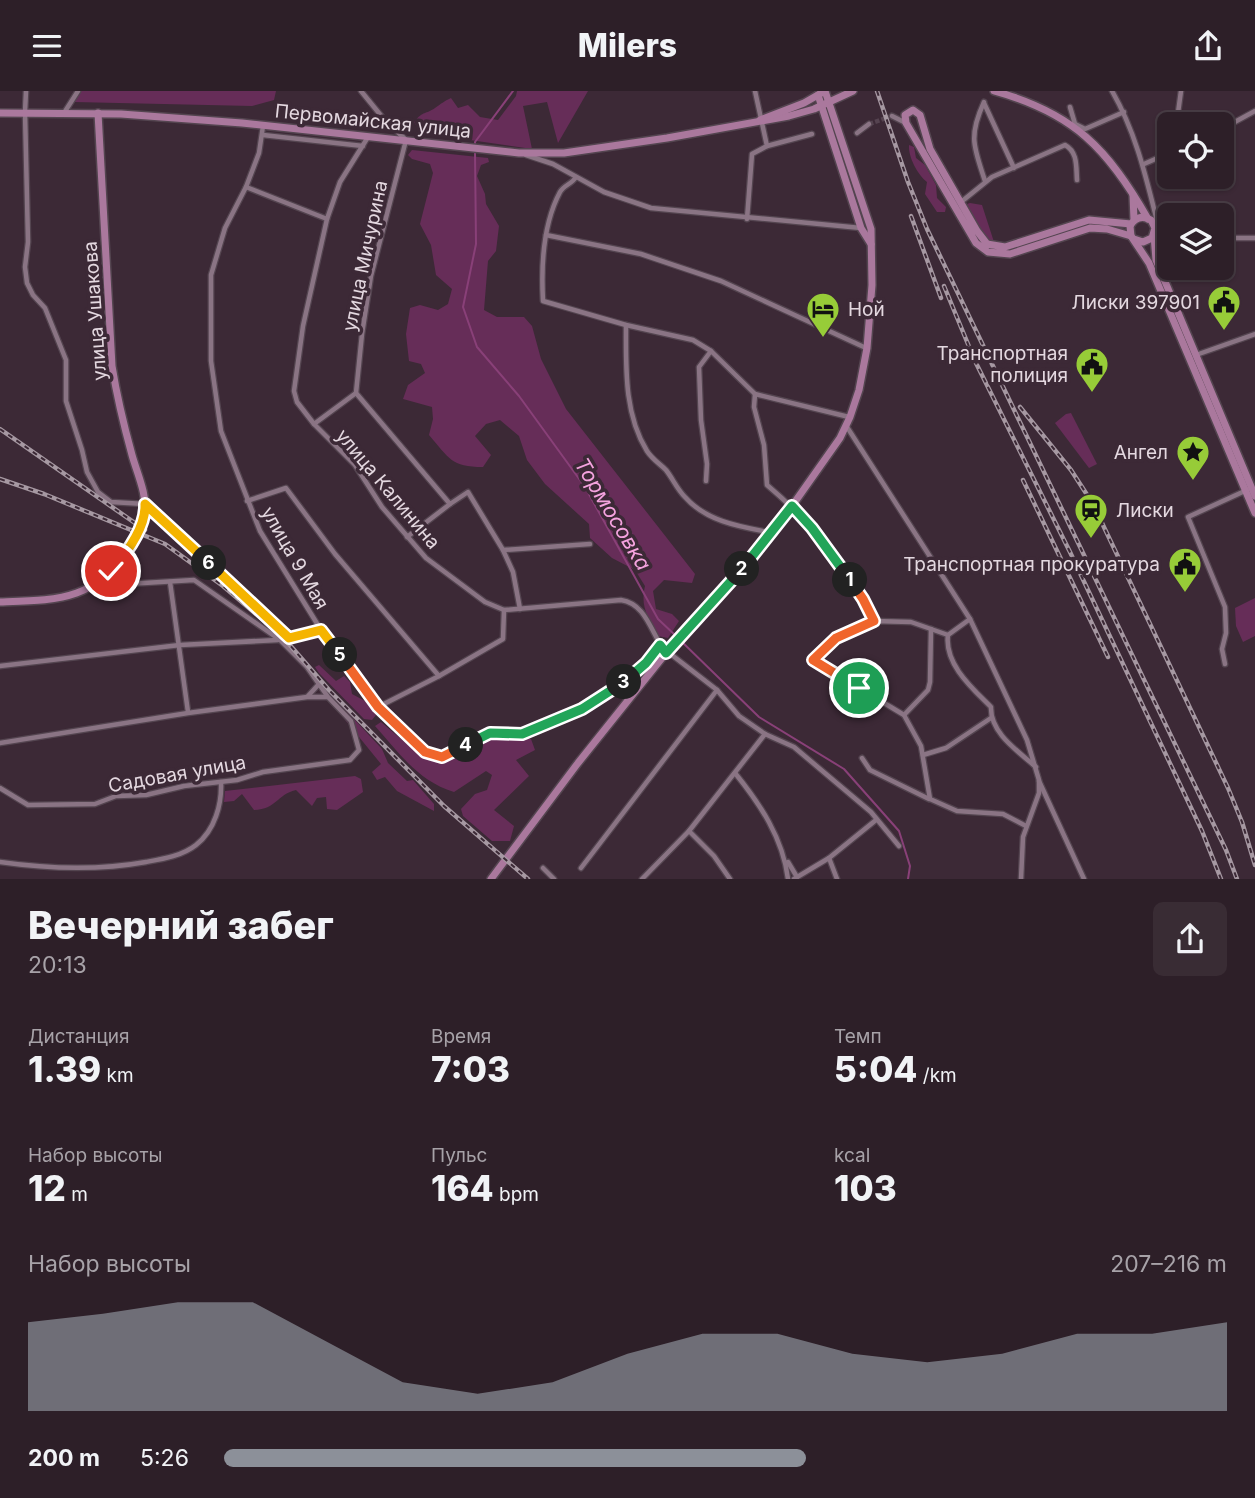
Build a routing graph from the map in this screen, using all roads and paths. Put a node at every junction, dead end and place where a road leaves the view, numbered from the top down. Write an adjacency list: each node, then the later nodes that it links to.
1 (26, 91): 13 (street)
2 (78, 91): 17 (street)
3 (360, 91): 30 (street)
4 (755, 91): 21 (street)
5 (853, 91): 10 (main road, Первомайская улица)
6 (994, 91): 41 (main road)
7 (1112, 91): 14 (street)
8 (1181, 91): 15 (street)
9 (820, 92): 10 (main road); 21 (main road, Первомайская улица)
10 (825, 103): 21 (main road, Первомайская улица); 48 (main road); 49 (main road)
11 (1070, 107): 14 (street)
12 (1255, 111): 22 (street)
13 (25, 112): 16 (main road, Первомайская улица); 17 (main road, Первомайская улица); 69 (street)
14 (1124, 112): 35 (street)
15 (1178, 112)
16 (0, 113)
17 (64, 113): 18 (main road, Первомайская улица)
18 (98, 113): 25 (main road, Первомайская улица); 69 (main road, улица Ушакова)
19 (892, 116): 24 (street)
20 (921, 118): 24 (main road); 24 (main road); 42 (main road)
21 (760, 120): 32 (street); 33 (main road, Первомайская улица)
22 (1234, 122)
23 (869, 124): 26 (street)
24 (907, 125): 52 (main road)
25 (263, 126): 28 (street, улица 9 Мая); 29 (main road, Первомайская улица)
26 (857, 133)
27 (811, 134): 32 (street)
28 (263, 135): 31 (street); 40 (street, улица 9 Мая)
29 (368, 137): 30 (main road, Первомайская улица); 31 (street, улица Калинина)
30 (406, 140): 33 (main road, Первомайская улица); 61 (street, улица Мичурина)
31 (363, 146): 43 (street, улица Калинина)
32 (767, 146): 44 (street)
33 (519, 153): 37 (street, Первомайская улица)
34 (1157, 158): 35 (street)
35 (1144, 164): 47 (street)
36 (1014, 168): 38 (street); 39 (street); 39 (street)
37 (576, 177): 44 (street, Первомайская улица); 50 (street)
38 (1077, 180)
39 (985, 181): 42 (street)
40 (246, 187): 43 (street); 68 (street, улица 9 Мая)
41 (1133, 191): 45 (main road); 46 (main road)
42 (960, 203): 46 (main road)
43 (327, 219): 64 (street, улица Калинина)
44 (747, 219): 48 (street, Первомайская улица)
45 (1148, 219): 46 (main road); 47 (main road)
46 (1133, 222): 52 (main road)
47 (1154, 226): 51 (main road)
48 (862, 229): 49 (main road); 55 (main road)
49 (870, 229): 55 (main road)
50 (546, 235): 56 (street); 58 (street)
51 (1154, 235): 52 (main road); 60 (main road)
52 (1133, 238): 60 (main road)
53 (1234, 238): 54 (street)
54 (1255, 238)
55 (871, 245): 58 (main road)
56 (626, 325): 59 (street); 73 (street)
57 (1255, 334): 60 (street)
58 (867, 348): 63 (main road)
59 (711, 351): 62 (street); 66 (street)
60 (1192, 357): 67 (main road)
61 (356, 393): 64 (street); 70 (street)
62 (755, 394): 63 (street); 71 (street)
63 (850, 417): 65 (main road)
64 (314, 424): 74 (street, улица Калинина)
65 (846, 426): 71 (main road); 82 (street)
66 (706, 481)
67 (1250, 492): 72 (main road); 91 (street)
68 (247, 501): 85 (street, улица 9 Мая); 93 (street)
69 (145, 504): 77 (main road, улица Ушакова); 85 (street)
70 (450, 504): 74 (street); 76 (street)
71 (792, 506): 73 (main road); 83 (street)
72 (1255, 513)
73 (772, 533): 90 (main road)
74 (407, 537): 81 (street, улица Калинина)
75 (590, 544): 76 (street)
76 (503, 549): 80 (street)
77 (111, 571): 78 (street); 79 (main road)
78 (170, 582): 87 (street); 88 (street)
79 (0, 602)
80 (520, 608): 81 (street); 89 (street)
81 (504, 610): 93 (street)
82 (970, 619): 86 (street); 106 (street)
83 (874, 621): 84 (street); 100 (street)
84 (931, 629): 86 (street); 100 (street)
85 (321, 630): 98 (street, улица 9 Мая)
86 (948, 635): 101 (street)
87 (280, 640): 88 (street); 94 (street)
88 (180, 645): 92 (street); 99 (street)
89 (660, 645): 90 (street); 98 (street, улица 9 Мая)
90 (667, 652): 95 (street); 122 (main road)
91 (1225, 664)
92 (0, 666)
93 (439, 676): 98 (street)
94 (319, 684): 96 (street); 97 (street)
95 (717, 690): 102 (street); 120 (street)
96 (307, 697): 97 (street); 99 (street)
97 (328, 697): 109 (street, Садовая улица)
98 (378, 707)
99 (188, 712): 103 (street)
100 (904, 715): 104 (street)
101 (991, 718): 104 (street); 106 (street)
102 (765, 734): 107 (street); 112 (street)
103 (0, 743)
104 (923, 755): 111 (street)
105 (862, 758): 111 (street)
106 (1036, 767): 108 (street)
107 (735, 773): 114 (street); 116 (street)
108 (1039, 780): 113 (street); 129 (street)
109 (221, 782): 110 (street, Садовая улица); 118 (street)
110 (0, 788)
111 (930, 800): 113 (street)
112 (876, 820): 115 (street); 117 (street)
113 (1026, 826): 128 (street)
114 (689, 831): 124 (street); 125 (street)
115 (899, 846)
116 (785, 858): 121 (street); 126 (street)
117 (829, 858): 121 (street); 127 (street)
118 (0, 862)
119 (542, 868): 123 (street)
120 (581, 868)
121 (796, 878)
122 (491, 879)
123 (554, 879)
124 (642, 879)
125 (730, 879)
126 (788, 879)
127 (837, 879)
128 (1021, 879)
129 (1084, 879)

